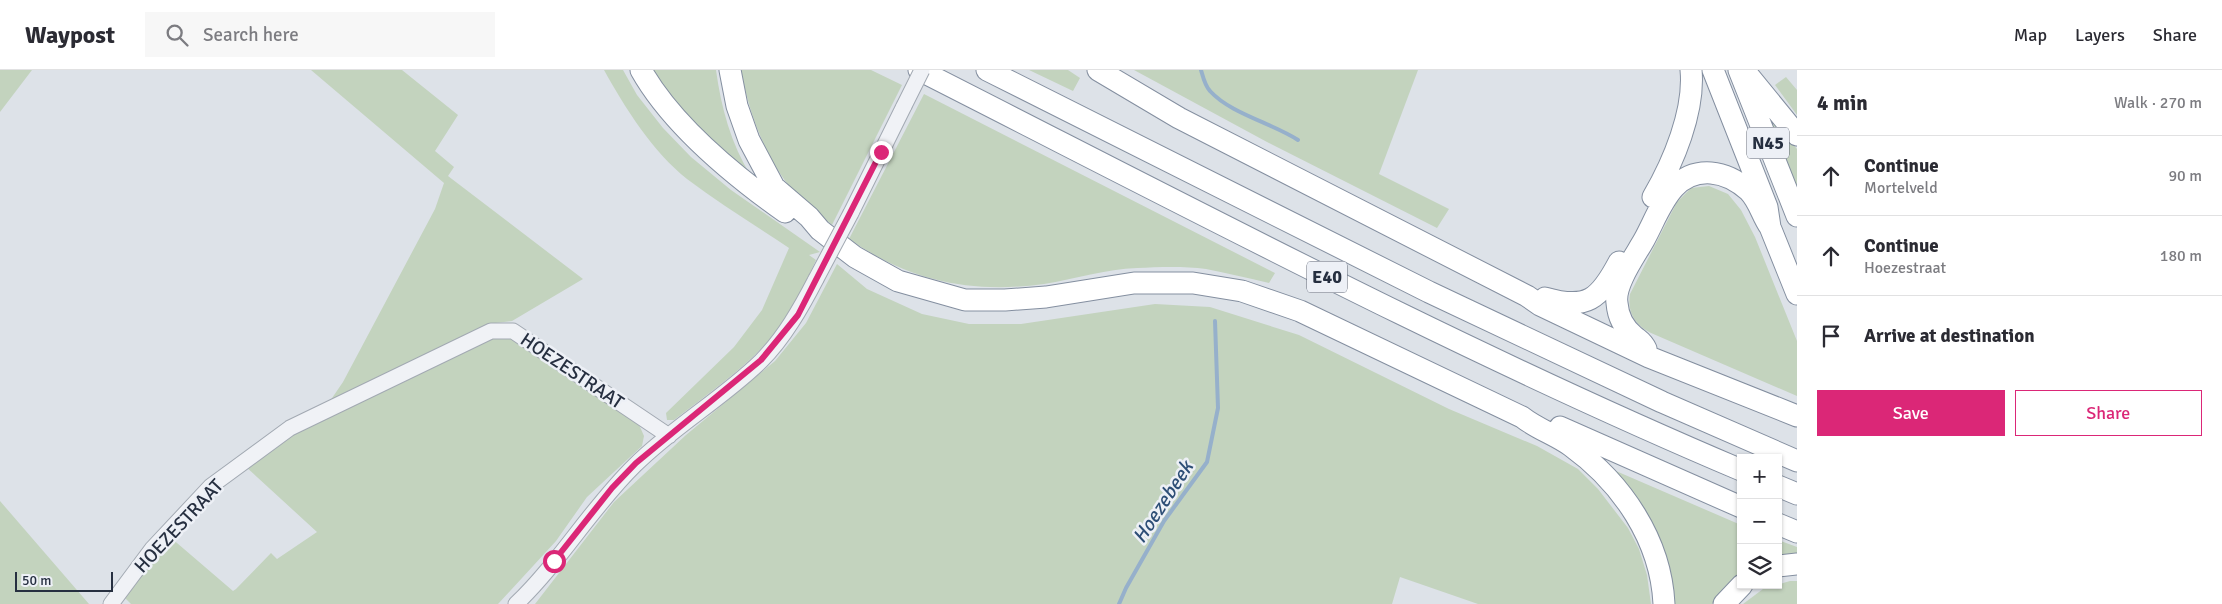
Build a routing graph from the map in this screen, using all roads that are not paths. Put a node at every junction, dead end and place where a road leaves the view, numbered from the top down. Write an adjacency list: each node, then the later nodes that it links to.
1 (640, 70): 13 (highway)
2 (730, 70): 13 (highway)
3 (920, 70): 19 (street, bridge); 21 (highway, E40)
4 (987, 70): 20 (highway, E40)
5 (1098, 70): 15 (highway)
6 (1691, 70): 15 (highway)
7 (1713, 70): 12 (highway, N45)
8 (1739, 70): 11 (highway, N45)
9 (1744, 70): 10 (highway)
10 (1797, 135)
11 (1797, 216)
12 (1770, 227): 14 (highway, N45); 16 (highway)
13 (820, 230): 18 (highway)
14 (1797, 294)
15 (1527, 296): 16 (highway)
16 (1649, 356): 17 (highway)
17 (1797, 416)
18 (1522, 417): 24 (highway); 32 (highway)
19 (669, 436): 30 (street, HOEZESTRAAT); 31 (street)
20 (1797, 461)
21 (1737, 468)
22 (1782, 488): 23 (highway)
23 (1797, 494)
24 (1737, 505)
25 (1782, 526): 26 (highway)
26 (1797, 532)
27 (1797, 564): 28 (highway)
28 (1782, 566)
29 (1738, 589): 33 (highway)
30 (111, 604)
31 (516, 604)
32 (1664, 604)
33 (1724, 604)

